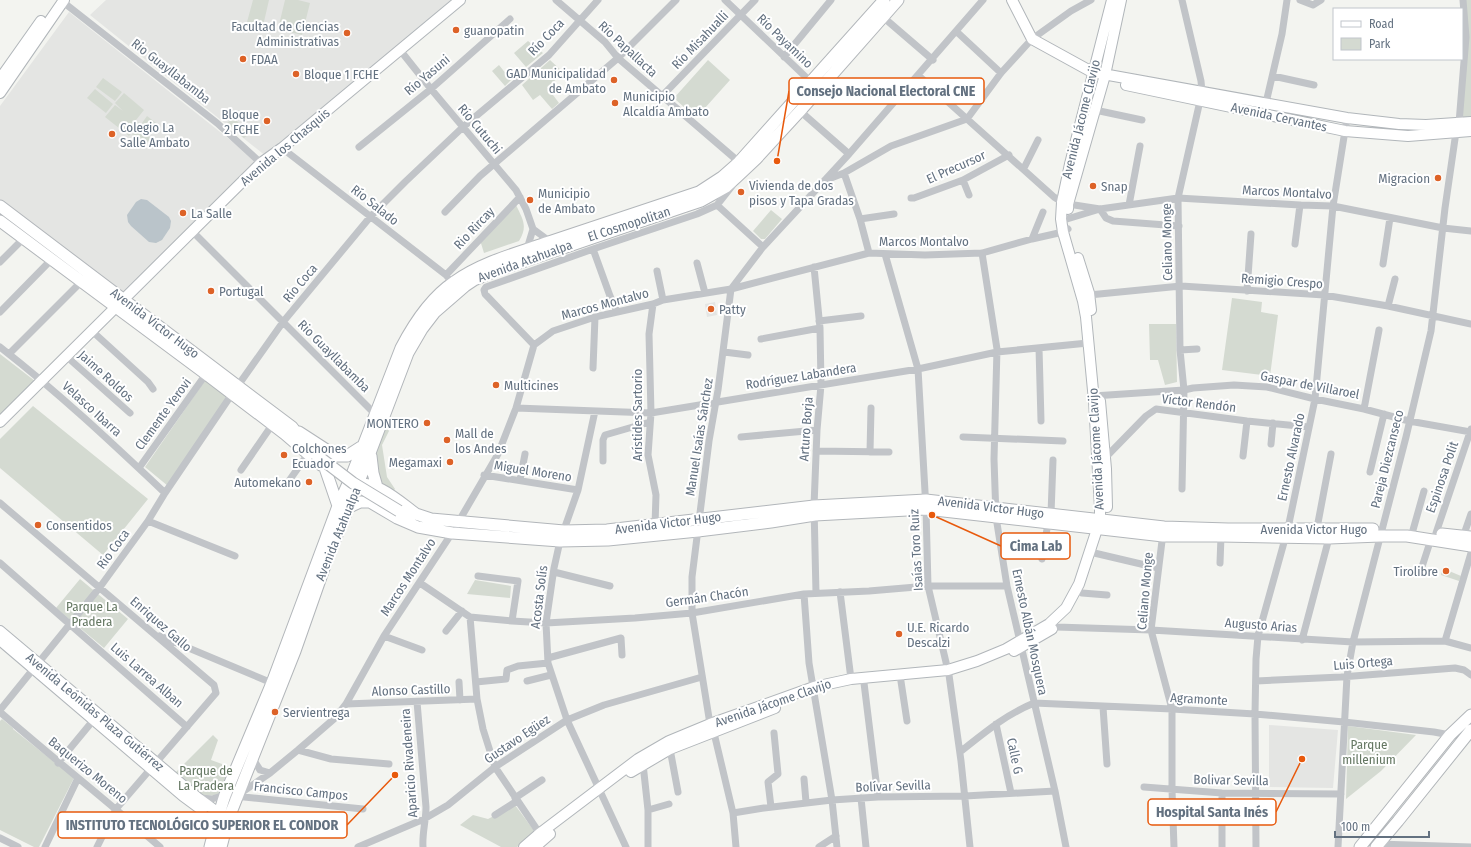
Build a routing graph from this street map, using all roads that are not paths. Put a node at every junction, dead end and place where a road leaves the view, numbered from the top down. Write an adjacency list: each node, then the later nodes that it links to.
1 (460, 0): 27 (street, Avenida los Chasquis)
2 (556, 0): 24 (street, Río Papallacta)
3 (598, 0): 24 (street, Río Coca)
4 (676, 0): 29 (street)
5 (725, 0): 21 (street, Río Payamino)
6 (755, 0): 21 (street, Río Misahualli)
7 (830, 0): 28 (street)
8 (884, 0): 37 (main road, Avenida Atahualpa)
9 (898, 0): 22 (main road, Avenida Atahualpa)
10 (983, 0): 25 (street)
11 (1012, 0): 26 (street)
12 (1091, 0): 26 (street)
13 (1112, 0): 31 (street, Avenida Jácome Clavijo)
14 (1121, 0): 35 (street, Avenida Jácome Clavijo)
15 (1182, 0): 42 (street, Celiano Monge)
16 (1287, 0): 34 (street)
17 (1300, 0): 18 (street)
18 (1321, 0)
19 (1463, 0): 51 (street, Pareja Diezcanseco)
20 (61, 1): 36 (street); 40 (street); 61 (street, Rio Guayllabamba)
21 (741, 16): 28 (street, Río Payamino); 41 (street, Río Misahualli)
22 (883, 17): 30 (street); 45 (main road, Avenida Atahualpa)
23 (510, 19): 39 (street, Río Yasuni)
24 (579, 20): 29 (street, Río Papallacta); 50 (street, Río Coca)
25 (957, 32): 30 (street); 32 (street)
26 (1032, 39): 31 (street, Avenida Cervantes); 32 (street)
27 (400, 50): 39 (street, Río Cutuchi); 57 (street, Avenida los Chasquis)
28 (784, 57): 37 (street, Río Payamino)
29 (618, 58): 41 (street, Río Papallacta); 62 (street)
30 (933, 60): 33 (street)
31 (1092, 72): 35 (street, Avenida Cervantes); 72 (street, Avenida Jácome Clavijo)
32 (1001, 73): 47 (street)
33 (918, 75): 47 (street); 58 (street)
34 (1273, 76): 38 (street); 43 (street)
35 (1104, 78): 42 (street, Avenida Cervantes); 44 (street, Avenida Jácome Clavijo)
36 (0, 79)
37 (811, 82): 60 (main road, Avenida Atahualpa)
38 (1314, 85)
39 (431, 89): 50 (street, Río Cutuchi); 56 (street, Río Yasuni)
40 (0, 93)
41 (662, 96): 60 (street, Río Papallacta)
42 (1202, 96): 43 (street, Avenida Cervantes); 71 (street, Celiano Monge)
43 (1265, 109): 46 (street, Avenida Cervantes); 52 (street, Avenida Cervantes)
44 (1095, 110): 48 (street); 72 (street, Avenida Jácome Clavijo)
45 (800, 111): 58 (street); 65 (main road, Avenida Atahualpa)
46 (1347, 118): 51 (street, Avenida Cervantes); 52 (street, Ernesto Alvarado)
47 (967, 119): 59 (street); 64 (street)
48 (1142, 120)
49 (1471, 122): 51 (street, Avenida Cervantes)
50 (463, 127): 62 (street, Río Cutuchi); 82 (street, Río Coca)
51 (1457, 128): 52 (street, Avenida Cervantes); 53 (street, Avenida Cervantes); 88 (street, Pareja Diezcanseco)
52 (1345, 131): 77 (street, Ernesto Alvarado)
53 (1471, 131)
54 (1038, 140): 63 (street)
55 (1140, 146): 74 (street)
56 (359, 147)
57 (282, 148): 61 (street, Avenida los Chasquis); 82 (street, Río Salado)
58 (849, 154): 66 (street)
59 (1009, 155): 63 (street); 67 (street, El Precursor)
60 (739, 162): 95 (main road, Avenida Atahualpa)
61 (261, 163): 90 (street, Avenida los Chasquis)
62 (494, 164): 69 (street, Río Cutuchi); 79 (street)
63 (1024, 168): 72 (street)
64 (844, 173): 66 (street); 84 (street)
65 (738, 176): 73 (street); 97 (main road, Avenida Atahualpa)
66 (824, 180): 98 (street)
67 (962, 180): 68 (street); 70 (street, El Precursor)
68 (969, 196)
69 (520, 197): 89 (street, Río Cutuchi); 110 (street, Rio Rircay)
70 (911, 198)
71 (1178, 198): 74 (street, Marcos Montalvo); 75 (street, Marcos Montalvo); 87 (street, Celiano Monge)
72 (1065, 203): 78 (street, Marcos Montalvo); 86 (street, Avenida Jácome Clavijo)
73 (717, 205): 98 (street); 100 (street, El Cosmopolitan)
74 (1129, 205): 78 (street, Marcos Montalvo)
75 (1300, 205): 77 (street, Marcos Montalvo); 96 (street)
76 (0, 206): 120 (main road, Avenida Victor Hugo)
77 (1333, 206): 83 (street, Marcos Montalvo); 118 (street, Ernesto Alvarado)
78 (1100, 209): 86 (street, Marcos Montalvo); 87 (street)
79 (445, 212)
80 (1043, 212): 94 (street)
81 (894, 214): 84 (street)
82 (370, 216): 110 (street, Río Salado); 128 (street, Río Coca)
83 (1390, 218): 88 (street, Marcos Montalvo); 107 (street)
84 (860, 219): 101 (street)
85 (0, 221): 93 (main road, Avenida Victor Hugo)
86 (1065, 225): 94 (street, Marcos Montalvo); 117 (street, Avenida Jácome Clavijo); 134 (street, Avenida Jácome Clavijo)
87 (1179, 226): 113 (street, Celiano Monge)
88 (1443, 228): 91 (street, Marcos Montalvo); 126 (street, Pareja Diezcanseco)
89 (533, 229): 95 (street); 99 (street)
90 (192, 230): 120 (street, Avenida los Chasquis); 128 (street, Rio Guayllabamba)
91 (1471, 231)
92 (1251, 234): 115 (street)
93 (24, 238): 104 (main road, Avenida Victor Hugo); 105 (street)
94 (1032, 239): 102 (street, Marcos Montalvo)
95 (550, 242): 97 (street); 99 (main road, Avenida Atahualpa)
96 (1295, 244)
97 (562, 247): 181 (main road, Avenida Atahualpa)
98 (763, 248): 114 (street)
99 (527, 249): 110 (main road, Avenida Atahualpa)
100 (593, 249): 124 (street); 135 (street, El Cosmopolitan)
101 (869, 253): 103 (street, Marcos Montalvo); 108 (street, Marcos Montalvo)
102 (982, 253): 103 (street, Marcos Montalvo); 141 (street, Ernesto Albán Mosquera)
103 (885, 254): 146 (street, Isaías Toro Ruiz)
104 (52, 260): 112 (main road, Avenida Victor Hugo); 123 (street)
105 (0, 262)
106 (697, 263): 116 (street)
107 (1383, 264)
108 (814, 267): 114 (street, Marcos Montalvo); 129 (street, Arturo Borja)
109 (657, 271): 119 (street)
110 (449, 279): 162 (main road, Avenida Atahualpa)
111 (1395, 279): 122 (street)
112 (82, 281): 120 (main road, Avenida Victor Hugo); 142 (street)
113 (1180, 286): 115 (street, Remigio Crespo); 117 (street, Remigio Crespo); 139 (street, Celiano Monge)
114 (731, 289): 116 (street, Marcos Montalvo); 140 (street, Manuel Isaías Sánchez)
115 (1247, 291): 118 (street, Remigio Crespo)
116 (705, 293): 119 (street, Marcos Montalvo)
117 (1089, 295): 153 (street, Avenida Jácome Clavijo)
118 (1324, 296): 122 (street, Remigio Crespo); 154 (street, Ernesto Alvarado)
119 (663, 300): 121 (street, Marcos Montalvo)
120 (120, 303): 132 (street, Avenida los Chasquis); 147 (main road, Avenida Victor Hugo); 151 (main road, Avenida Victor Hugo)
121 (653, 304): 124 (street, Marcos Montalvo); 160 (street, Arístides Sartorio)
122 (1388, 306): 126 (street, Remigio Crespo)
123 (0, 312)
124 (618, 312): 127 (street, Marcos Montalvo)
125 (861, 316): 129 (street)
126 (1433, 316): 130 (street, Remigio Crespo); 166 (street, Pareja Diezcanseco)
127 (595, 317): 135 (street, Marcos Montalvo); 145 (street)
128 (283, 322): 151 (street, Río Coca); 162 (street, Rio Guayllabamba)
129 (820, 324): 133 (street); 149 (street, Arturo Borja)
130 (1471, 324)
131 (1379, 330): 158 (street)
132 (92, 331): 144 (street, Avenida los Chasquis); 150 (street)
133 (761, 339)
134 (1088, 343): 137 (street, Rodríguez Labandera); 153 (street, Avenida Jácome Clavijo)
135 (534, 345): 156 (street, Marcos Montalvo)
136 (0, 347): 142 (street, Velasco Ibarra)
137 (1039, 348): 141 (street, Rodríguez Labandera); 165 (street)
138 (1197, 349): 139 (street)
139 (1180, 350): 152 (street, Celiano Monge)
140 (724, 352): 143 (street); 155 (street, Manuel Isaías Sánchez)
141 (997, 352): 146 (street, Rodríguez Labandera); 178 (street, Ernesto Albán Mosquera)
142 (9, 354): 148 (street, Velasco Ibarra)
143 (748, 355)
144 (66, 356): 148 (street, Avenida los Chasquis); 161 (street, Jaime Roldos)
145 (593, 368)
146 (918, 369): 149 (street, Rodríguez Labandera); 208 (street, Isaías Toro Ruiz)
147 (206, 374): 151 (main road, Avenida Victor Hugo); 194 (street, Clemente Yerovi)
148 (41, 381): 167 (street, Avenida los Chasquis); 194 (street, Velasco Ibarra)
149 (821, 385): 155 (street, Rodríguez Labandera); 173 (street, Arturo Borja)
150 (153, 389)
151 (236, 390): 171 (main road, Avenida Victor Hugo); 174 (main road, Avenida Victor Hugo); 205 (street, Río Coca)
152 (1184, 390): 153 (street, Gaspar de Villaroel); 154 (street, Gaspar de Villaroel); 163 (street, Celiano Monge)
153 (1097, 396): 190 (street, Avenida Jácome Clavijo); 219 (street, Avenida Jácome Clavijo)
154 (1315, 399): 158 (street, Gaspar de Villaroel); 172 (street, Ernesto Alvarado)
155 (716, 402): 160 (street, Rodríguez Labandera); 214 (street, Manuel Isaías Sánchez)
156 (516, 408): 159 (street, Rodríguez Labandera); 197 (street, Marcos Montalvo)
157 (871, 408): 185 (street)
158 (1364, 408): 164 (street, Gaspar de Villaroel)
159 (595, 411): 160 (street, Rodríguez Labandera); 203 (street, Acosta Solís)
160 (651, 413): 168 (street, Arístides Sartorio)
161 (130, 414)
162 (375, 414): 181 (main road, Avenida Atahualpa)
163 (1184, 414): 169 (street, Víctor Rendón); 190 (street, Víctor Rendón); 202 (street, Celiano Monge)
164 (1384, 414): 166 (street, Gaspar de Villaroel); 196 (street)
165 (1041, 421)
166 (1409, 421): 175 (street, Gaspar de Villaroel); 225 (street, Pareja Diezcanseco)
167 (0, 422)
168 (650, 422): 192 (street); 218 (street, Arístides Sartorio)
169 (1247, 422): 170 (street, Víctor Rendón); 189 (street)
170 (1273, 423): 172 (street, Víctor Rendón); 180 (street)
171 (272, 425): 174 (main road, Avenida Victor Hugo); 195 (street)
172 (1309, 427): 227 (street, Ernesto Alvarado)
173 (817, 430): 177 (street); 184 (street, Arturo Borja)
174 (289, 431): 182 (main road, Avenida Victor Hugo); 183 (main road)
175 (1471, 431): 230 (street, Espinosa Polit)
176 (963, 437): 178 (street)
177 (741, 438)
178 (995, 438): 179 (street); 212 (street, Ernesto Albán Mosquera)
179 (1063, 441)
180 (1271, 444)
181 (366, 448): 183 (main road); 198 (main road, Avenida Atahualpa); 201 (main road)
182 (309, 451): 193 (main road, Avenida Victor Hugo); 200 (street); 211 (main road, Avenida Victor Hugo, bridge)
183 (328, 451): 193 (main road)
184 (816, 451): 185 (street); 210 (street, Arturo Borja)
185 (870, 452): 186 (street)
186 (888, 452)
187 (525, 454): 199 (street)
188 (1331, 454): 221 (street)
189 (1243, 456)
190 (1105, 458): 219 (street, Avenida Jácome Clavijo)
191 (1053, 460): 215 (street)
192 (603, 461)
193 (324, 467): 198 (main road, Avenida Victor Hugo); 209 (main road)
194 (139, 468): 205 (street, Velasco Ibarra)
195 (241, 470)
196 (1370, 472)
197 (484, 475): 199 (street, Miguel Moreno); 216 (street, Marcos Montalvo)
198 (355, 480): 201 (main road, Avenida Victor Hugo); 209 (main road, Avenida Atahualpa)
199 (520, 480): 203 (street, Miguel Moreno)
200 (286, 485)
201 (379, 489): 206 (main road); 211 (main road, Avenida Victor Hugo)
202 (1182, 489)
203 (578, 490): 228 (street, Acosta Solís)
204 (1424, 491): 222 (street)
205 (166, 493): 217 (street, Río Coca)
206 (370, 502): 209 (main road); 220 (main road, Avenida Victor Hugo)
207 (0, 503): 247 (street, Enriquez Gallo)
208 (926, 504): 210 (main road, Avenida Victor Hugo); 212 (main road, Avenida Victor Hugo); 245 (street, Isaías Toro Ruiz)
209 (342, 507): 288 (main road, Avenida Atahualpa); 314 (main road, Avenida Atahualpa)
210 (814, 510): 214 (main road, Avenida Victor Hugo); 223 (main road, Avenida Victor Hugo); 249 (street, Arturo Borja)
211 (407, 513): 216 (main road, Avenida Victor Hugo); 220 (main road, Avenida Victor Hugo)
212 (996, 513): 215 (main road, Avenida Victor Hugo); 246 (street, Ernesto Albán Mosquera)
213 (1471, 514): 232 (street)
214 (699, 519): 218 (main road, Avenida Victor Hugo); 223 (street, Manuel Isaías Sánchez)
215 (1049, 519): 219 (main road, Avenida Victor Hugo); 236 (street)
216 (458, 521): 226 (street, Marcos Montalvo); 228 (main road, Avenida Victor Hugo)
217 (148, 522): 235 (street); 247 (street, Río Coca)
218 (656, 525): 228 (main road, Avenida Victor Hugo)
219 (1101, 525): 224 (main road, Avenida Victor Hugo); 233 (street, Avenida Jácome Clavijo)
220 (432, 528): 226 (main road, Avenida Victor Hugo)
221 (1317, 528): 225 (main road, Avenida Victor Hugo); 227 (main road, Avenida Victor Hugo)
222 (1413, 530): 225 (main road, Avenida Victor Hugo); 230 (main road, Avenida Victor Hugo)
223 (698, 531): 228 (main road, Avenida Victor Hugo); 254 (street, Manuel Isaías Sánchez)
224 (1163, 531): 227 (main road, Avenida Victor Hugo); 229 (main road, Avenida Victor Hugo); 239 (street, Celiano Monge)
225 (1381, 532): 230 (main road, Avenida Victor Hugo); 231 (main road, Avenida Victor Hugo); 269 (street, Pareja Diezcanseco)
226 (452, 533): 228 (main road, Avenida Victor Hugo); 243 (street, Marcos Montalvo)
227 (1286, 533): 229 (main road, Avenida Victor Hugo); 231 (main road, Avenida Victor Hugo); 265 (street, Ernesto Alvarado)
228 (562, 536): 240 (street, Acosta Solís)
229 (1221, 536): 238 (street)
230 (1434, 536): 232 (main road, Avenida Victor Hugo); 241 (street, Espinosa Polit)
231 (1329, 538): 267 (street)
232 (1466, 540)
233 (1093, 552): 239 (street); 250 (street, Avenida Jácome Clavijo); 259 (street, Avenida Jácome Clavijo)
234 (1471, 553): 268 (street)
235 (236, 556)
236 (1042, 559)
237 (0, 563): 258 (street, Luis Larrea Alban)
238 (1220, 563)
239 (1158, 568): 260 (street, Celiano Monge)
240 (554, 572): 244 (street); 257 (street, Acosta Solís)
241 (1420, 573)
242 (478, 576): 256 (street)
243 (420, 583): 253 (street, Germán Chacón); 264 (street, Marcos Montalvo)
244 (610, 586)
245 (928, 586): 246 (street, Germán Chacón); 248 (street, Germán Chacón); 276 (street, Isaías Toro Ruiz)
246 (1007, 586): 270 (street, Ernesto Albán Mosquera)
247 (100, 588): 258 (street, Río Coca); 263 (street, Enriquez Gallo)
248 (840, 592): 249 (street, Germán Chacón); 282 (street)
249 (816, 593): 251 (street, Germán Chacón)
250 (1082, 593): 252 (street); 259 (street, Avenida Jácome Clavijo)
251 (804, 594): 254 (street, Germán Chacón); 289 (street)
252 (1106, 595)
253 (462, 612): 255 (street, Germán Chacón); 262 (street)
254 (692, 613): 257 (street, Germán Chacón); 280 (street, Manuel Isaías Sánchez)
255 (470, 617): 256 (street, Germán Chacón); 286 (street)
256 (512, 621): 257 (street, Germán Chacón)
257 (546, 622): 274 (street, Acosta Solís)
258 (69, 624): 275 (street, Río Coca); 305 (street, Luis Larrea Alban)
259 (1052, 626): 260 (street, Augusto Arias); 270 (street, Avenida Jácome Clavijo)
260 (1151, 630): 265 (street, Augusto Arias); 296 (street, Celiano Monge)
261 (0, 631): 275 (street, Avenida Leónidas Plaza Gutiérrez)
262 (446, 631)
263 (153, 633): 288 (street); 305 (street, Enriquez Gallo)
264 (384, 636): 272 (street); 294 (street, Marcos Montalvo)
265 (1258, 636): 267 (street, Augusto Arias); 284 (street, Ernesto Alvarado)
266 (0, 640): 275 (street, Avenida Leónidas Plaza Gutiérrez)
267 (1302, 640): 269 (street, Augusto Arias)
268 (1445, 641): 269 (street, Augusto Arias); 271 (street, Augusto Arias)
269 (1353, 642): 279 (street, Pareja Diezcanseco)
270 (1020, 644): 276 (street, Avenida Jácome Clavijo); 293 (street, Ernesto Albán Mosquera)
271 (1471, 648)
272 (422, 650)
273 (622, 655): 274 (street)
274 (548, 660): 277 (street, Acosta Solís); 286 (street)
275 (36, 667): 297 (street, Río Coca); 300 (street, Avenida Leónidas Plaza Gutiérrez)
276 (949, 673): 281 (street, Avenida Jácome Clavijo); 313 (street, Isaías Toro Ruiz)
277 (551, 675): 283 (street); 301 (street, Acosta Solís)
278 (1471, 675): 279 (street, Luis Ortega)
279 (1347, 676): 284 (street, Luis Ortega); 303 (street, Pareja Diezcanseco)
280 (702, 677): 301 (street, Gustavo Egüez); 306 (street, Manuel Isaías Sánchez)
281 (900, 677): 282 (street, Avenida Jácome Clavijo); 287 (street, Avenida Jácome Clavijo); 302 (street)
282 (851, 679): 289 (street, Avenida Jácome Clavijo)
283 (526, 681)
284 (1256, 681): 298 (street, Ernesto Alvarado)
285 (459, 682): 290 (street)
286 (476, 682): 291 (street)
287 (864, 683): 289 (street, Avenida Jácome Clavijo); 336 (street)
288 (272, 684): 334 (main road, Avenida Atahualpa)
289 (814, 689): 306 (street, Avenida Jácome Clavijo); 340 (street)
290 (460, 700): 291 (street, Alonso Castillo); 292 (street, Alonso Castillo)
291 (477, 700): 320 (street)
292 (417, 702): 294 (street, Alonso Castillo); 349 (street, Aparicio Rivadeneira)
293 (1034, 703): 295 (street, Agramonte); 304 (street, Agramonte); 328 (street, Ernesto Albán Mosquera)
294 (346, 704): 312 (street, Marcos Montalvo)
295 (1103, 707): 296 (street, Agramonte); 318 (street)
296 (1172, 709): 298 (street, Agramonte); 326 (street, Celiano Monge)
297 (0, 711): 315 (street, Baquerizo Moreno)
298 (1255, 714): 303 (street, Agramonte); 332 (street, Ernesto Alvarado)
299 (1471, 715): 309 (main road)
300 (96, 717): 315 (street); 319 (street, Avenida Leónidas Plaza Gutiérrez)
301 (567, 720): 320 (street, Gustavo Egüez); 327 (street, Acosta Solís)
302 (907, 721)
303 (1344, 722): 309 (street, Agramonte); 333 (street, Pareja Diezcanseco)
304 (996, 724): 313 (street, Agramonte); 330 (street, Calle G)
305 (187, 727): 319 (street)
306 (712, 728): 311 (street, Avenida Jácome Clavijo); 327 (street, Avenida Jácome Clavijo); 347 (street, Manuel Isaías Sánchez)
307 (1471, 730): 310 (main road)
308 (774, 733): 343 (street)
309 (1450, 735): 378 (main road)
310 (1467, 743): 355 (main road)
311 (670, 749): 317 (street, Avenida Jácome Clavijo); 329 (street)
312 (298, 750): 316 (street); 321 (street, Marcos Montalvo)
313 (960, 752): 335 (street, Isaías Toro Ruiz)
314 (253, 759): 321 (street); 334 (main road, Avenida Atahualpa)
315 (58, 762): 322 (street, Baquerizo Moreno)
316 (389, 764)
317 (643, 764): 327 (street, Avenida Jácome Clavijo); 346 (street)
318 (1107, 764)
319 (154, 766): 337 (street, Avenida Leónidas Plaza Gutiérrez); 344 (street); 350 (street, Avenida Leónidas Plaza Gutiérrez)
320 (495, 767): 339 (street); 349 (street, Gustavo Egüez)
321 (270, 773): 334 (street, Marcos Montalvo)
322 (78, 778): 344 (street, Baquerizo Moreno); 357 (street)
323 (804, 779): 341 (street)
324 (542, 780): 339 (street)
325 (1144, 787): 326 (street, Bolivar Sevilla)
326 (1172, 790): 331 (street, Bolivar Sevilla); 374 (street, Celiano Monge)
327 (600, 791): 351 (street, Avenida Jácome Clavijo); 366 (street, Acosta Solís)
328 (1055, 791): 330 (street, Bolívar Sevilla); 373 (street, Ernesto Albán Mosquera)
329 (678, 792)
330 (1011, 793): 335 (street, Bolívar Sevilla)
331 (1222, 793): 332 (street, Bolivar Sevilla); 375 (street)
332 (1255, 793): 333 (street, Bolivar Sevilla); 376 (street, Ernesto Alvarado)
333 (1341, 794): 377 (street, Pareja Diezcanseco)
334 (231, 796): 337 (street); 345 (street, Francisco Campos); 350 (main road, Avenida Atahualpa)
335 (965, 796): 336 (street, Bolívar Sevilla); 372 (street, Isaías Toro Ruiz)
336 (878, 797): 338 (street, Bolívar Sevilla)
337 (198, 798): 350 (street, Avenida Leónidas Plaza Gutiérrez)
338 (861, 798): 340 (street, Bolívar Sevilla); 371 (street)
339 (516, 800): 348 (street); 351 (street)
340 (832, 800): 341 (street, Bolívar Sevilla); 352 (street)
341 (806, 802): 343 (street, Bolívar Sevilla)
342 (669, 804): 346 (street)
343 (771, 807): 347 (street, Bolívar Sevilla)
344 (116, 809): 354 (street, Baquerizo Moreno); 358 (street)
345 (363, 809)
346 (648, 810): 367 (street)
347 (733, 813): 368 (street, Manuel Isaías Sánchez)
348 (495, 815)
349 (426, 817): 362 (street, Gustavo Egüez); 363 (street, Aparicio Rivadeneira)
350 (222, 820): 360 (main road, Avenida Atahualpa); 361 (main road)
351 (541, 836): 364 (street, Avenida Jácome Clavijo); 365 (street, Avenida Jácome Clavijo)
352 (836, 836): 369 (street); 370 (street)
353 (2, 842): 356 (street)
354 (152, 844): 359 (street, Baquerizo Moreno)
355 (1377, 846): 379 (street)
356 (18, 847)
357 (46, 847)
358 (97, 847)
359 (160, 847)
360 (210, 847)
361 (221, 847)
362 (358, 847)
363 (423, 847)
364 (524, 847)
365 (535, 847)
366 (626, 847)
367 (648, 847)
368 (736, 847)
369 (819, 847)
370 (837, 847)
371 (866, 847)
372 (970, 847)
373 (1066, 847)
374 (1174, 847)
375 (1222, 847)
376 (1256, 847)
377 (1338, 847)
378 (1360, 847)
379 (1471, 847)

